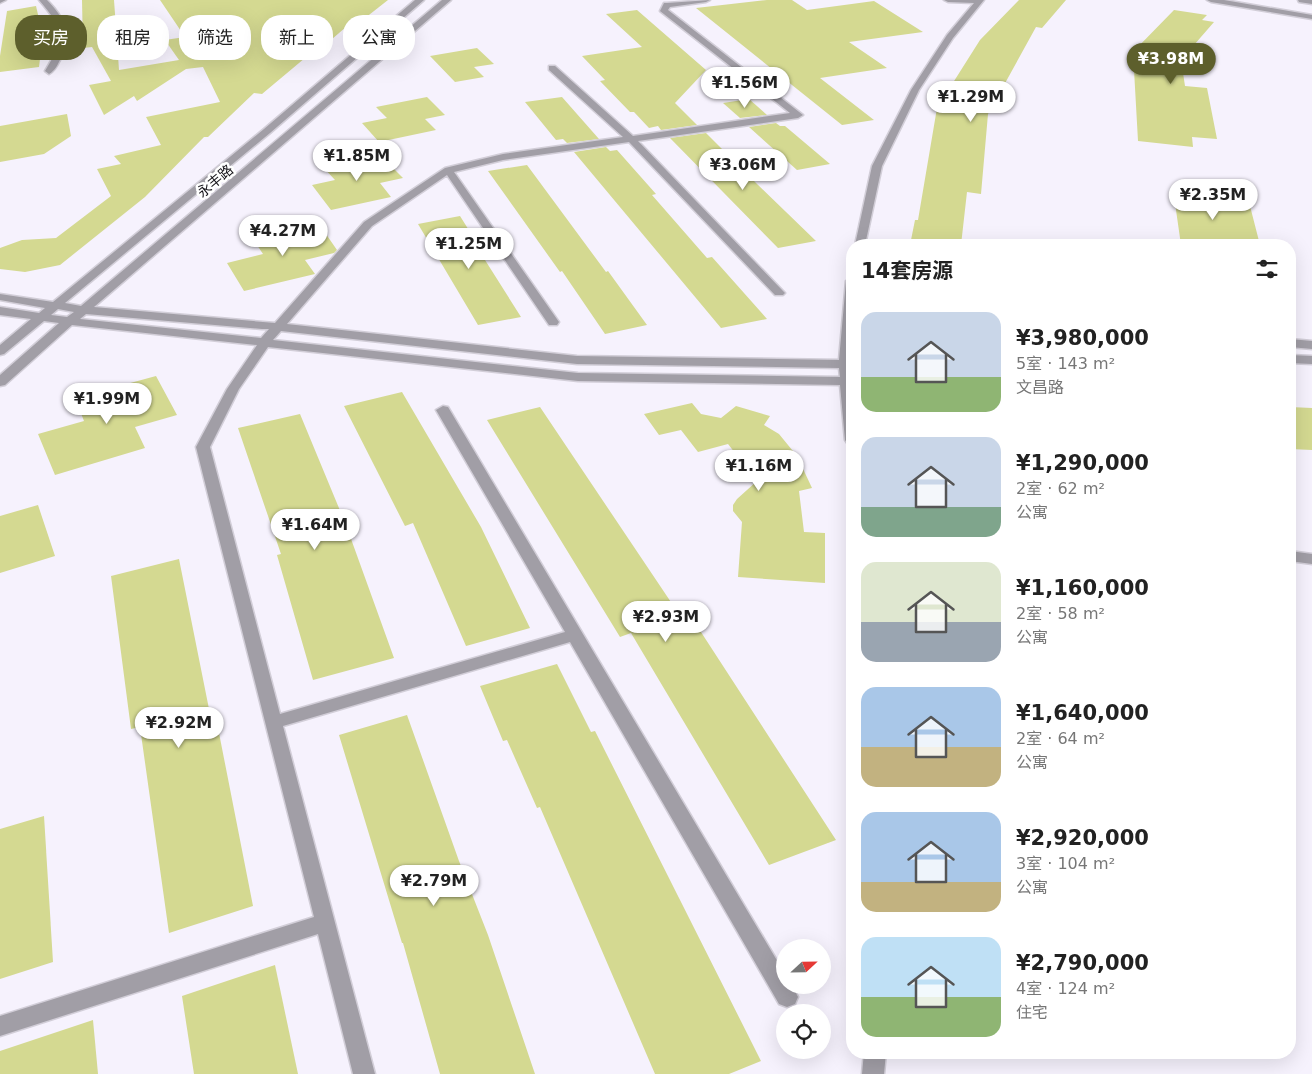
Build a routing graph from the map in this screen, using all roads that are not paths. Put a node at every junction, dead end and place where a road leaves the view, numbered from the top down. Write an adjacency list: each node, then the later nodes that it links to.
1 (43, 0): 12 (street)
2 (420, 0): 18 (street, 永丰路)
3 (447, 0): 19 (street, 永丰路)
4 (706, 0): 13 (street)
5 (948, 0): 6 (street)
6 (979, 0): 15 (street)
7 (1211, 0): 10 (street)
8 (1302, 0): 9 (street)
9 (1312, 2)
10 (1312, 17)
11 (552, 68): 13 (street)
12 (49, 71)
13 (631, 139): 14 (street); 16 (street)
14 (448, 170): 23 (street); 24 (street)
15 (861, 239)
16 (779, 292)
17 (0, 297): 18 (street)
18 (56, 304): 19 (street); 21 (street, 永丰路)
19 (84, 310): 22 (street, 永丰路); 24 (street)
20 (0, 311): 21 (street)
21 (41, 316): 22 (street); 28 (street, 永丰路)
22 (69, 321): 25 (street); 33 (street, 永丰路)
23 (553, 322)
24 (278, 327): 25 (street); 31 (street)
25 (265, 342): 32 (street); 38 (street)
26 (1296, 344): 27 (street)
27 (1312, 345)
28 (0, 351)
29 (1296, 359): 30 (street)
30 (1312, 360)
31 (846, 364)
32 (846, 381)
33 (0, 382)
34 (443, 410): 37 (street)
35 (1296, 557): 36 (street)
36 (1312, 559)
37 (575, 635): 38 (street); 40 (street)
38 (274, 722): 39 (street)
39 (326, 922): 41 (street); 43 (street)
40 (787, 998)
41 (0, 1026)
42 (874, 1059): 44 (street)
43 (364, 1074)
44 (873, 1074)

